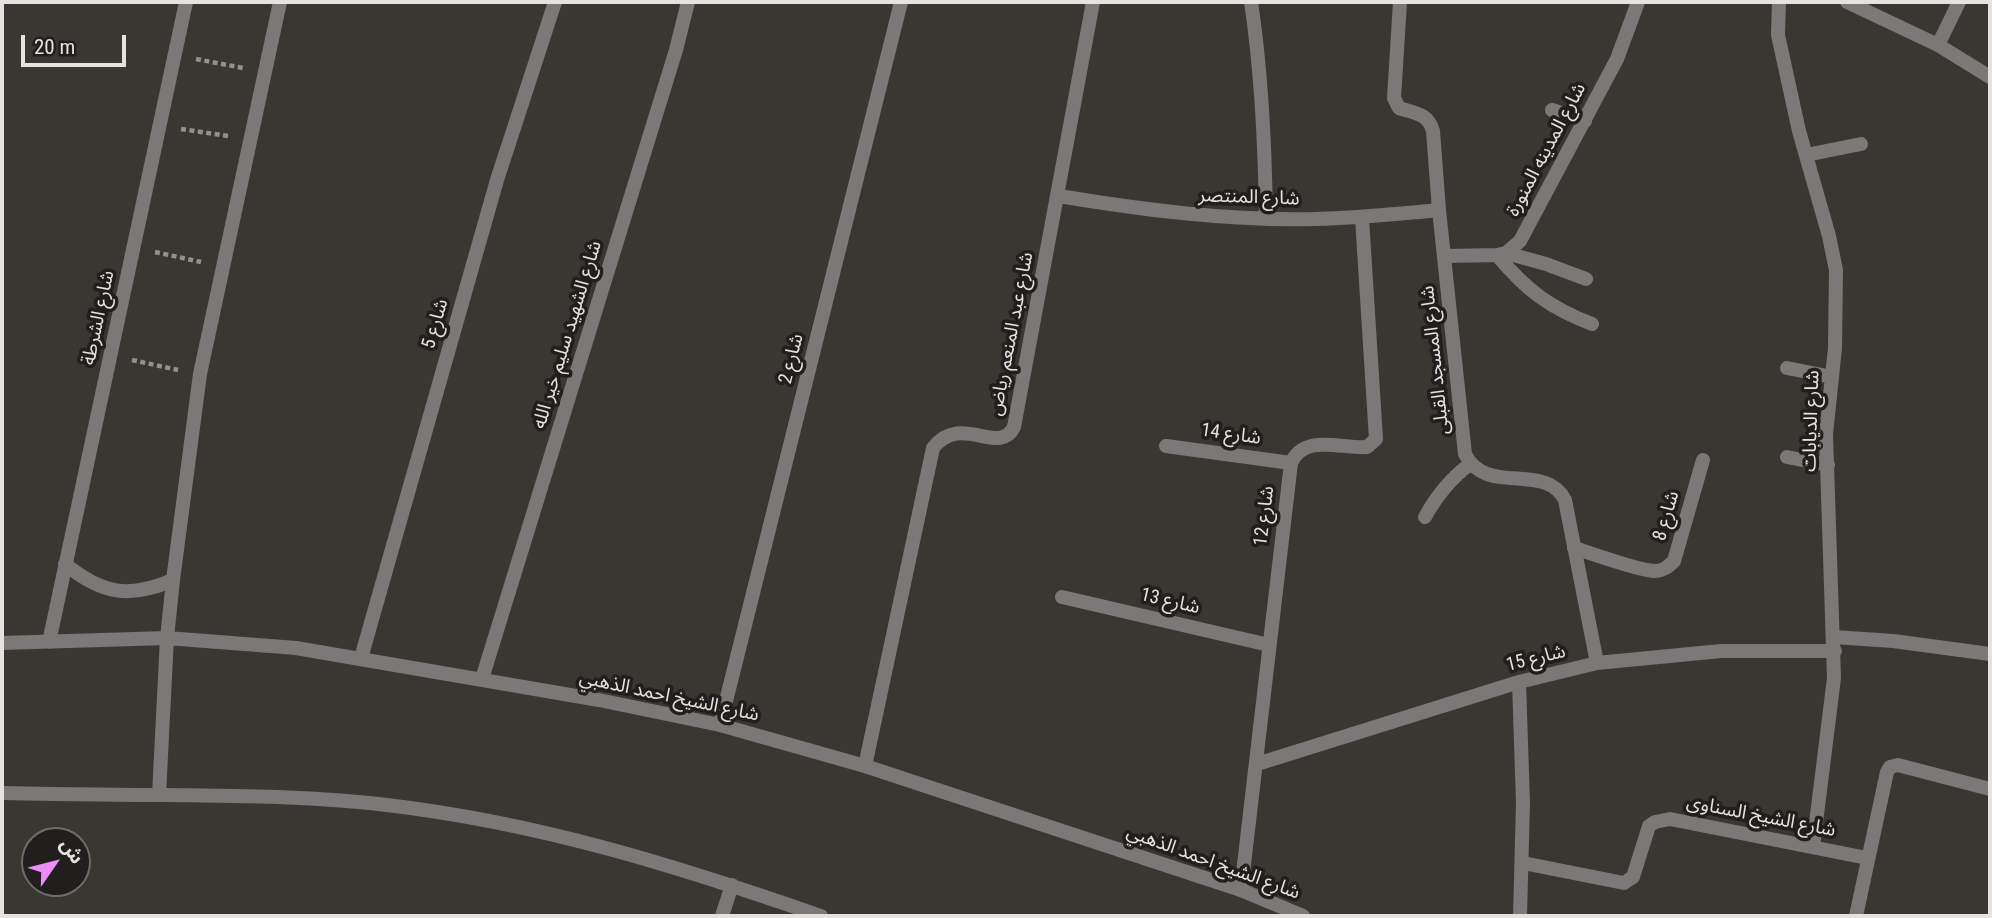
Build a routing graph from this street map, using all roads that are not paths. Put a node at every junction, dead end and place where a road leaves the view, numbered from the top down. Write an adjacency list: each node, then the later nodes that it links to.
1 (186, 2): 37 (street, شارع الشرطة)
2 (280, 2): 38 (street)
3 (555, 2): 46 (street, شارع 5)
4 (688, 2): 48 (street, شارع الشهيد سليم خير الله)
5 (901, 2): 50 (street, شارع 2)
6 (1093, 2): 19 (street, شارع عبد المنعم رياض)
7 (1251, 2): 22 (street)
8 (1400, 2): 20 (street, شارع المسجد القبلى)
9 (1638, 2): 16 (street, شارع المدينه المنورة)
10 (1779, 2): 18 (street, شارع الديابات)
11 (1847, 2): 13 (street)
12 (1959, 2): 13 (street)
13 (1938, 46): 14 (street)
14 (1990, 77)
15 (1552, 110): 16 (street)
16 (1585, 121): 23 (street, شارع المدينه المنورة)
17 (1861, 144): 18 (street)
18 (1806, 155): 28 (street, شارع الديابات)
19 (1059, 196): 22 (street, شارع المنتصر); 52 (street, شارع عبد المنعم رياض)
20 (1439, 210): 21 (street, شارع المنتصر); 24 (street, شارع المسجد القبلى)
21 (1362, 218): 22 (street, شارع المنتصر); 32 (street, شارع 12)
22 (1266, 219)
23 (1502, 254): 24 (street); 25 (street); 26 (street)
24 (1445, 256): 33 (street, شارع المسجد القبلى)
25 (1586, 279)
26 (1592, 324)
27 (1787, 368): 28 (street)
28 (1832, 377): 34 (street, شارع الديابات)
29 (1166, 446): 32 (street, شارع 14)
30 (1787, 457): 34 (street)
31 (1703, 460): 36 (street, شارع 8)
32 (1291, 463): 44 (street, شارع 12)
33 (1470, 464): 35 (street); 36 (street)
34 (1828, 465): 43 (street, شارع الديابات)
35 (1425, 517)
36 (1574, 548): 47 (street)
37 (65, 564): 38 (street); 41 (street, شارع الشرطة)
38 (173, 580): 40 (street)
39 (1062, 597): 44 (street, شارع 13)
40 (167, 638): 41 (street, شارع الشيخ احمد الذهبي); 46 (street, شارع الشيخ احمد الذهبي); 55 (street)
41 (48, 642): 42 (street, شارع الشيخ احمد الذهبي)
42 (2, 643)
43 (1835, 644): 45 (street, شارع 15); 47 (street, شارع 15); 56 (street, شارع الديابات)
44 (1269, 645): 51 (street, شارع 12)
45 (1990, 654)
46 (361, 658): 48 (street, شارع الشيخ احمد الذهبي)
47 (1597, 663): 49 (street, شارع 15)
48 (482, 679): 50 (street, شارع الشيخ احمد الذهبي)
49 (1519, 682): 51 (street, شارع 15); 58 (street)
50 (720, 725): 52 (street, شارع الشيخ احمد الذهبي)
51 (1256, 764): 60 (street, شارع 12)
52 (865, 766): 60 (street, شارع الشيخ احمد الذهبي)
53 (1990, 789): 57 (street)
54 (2, 793): 55 (street)
55 (159, 795): 59 (street)
56 (1813, 847): 57 (street, شارع الشيخ السناوى); 58 (street, شارع الشيخ السناوى)
57 (1867, 858): 65 (street)
58 (1523, 863): 64 (street)
59 (732, 885): 61 (street); 62 (street)
60 (1241, 890): 63 (street, شارع الشيخ احمد الذهبي)
61 (722, 916)
62 (821, 916)
63 (1303, 916)
64 (1520, 916)
65 (1856, 916)

